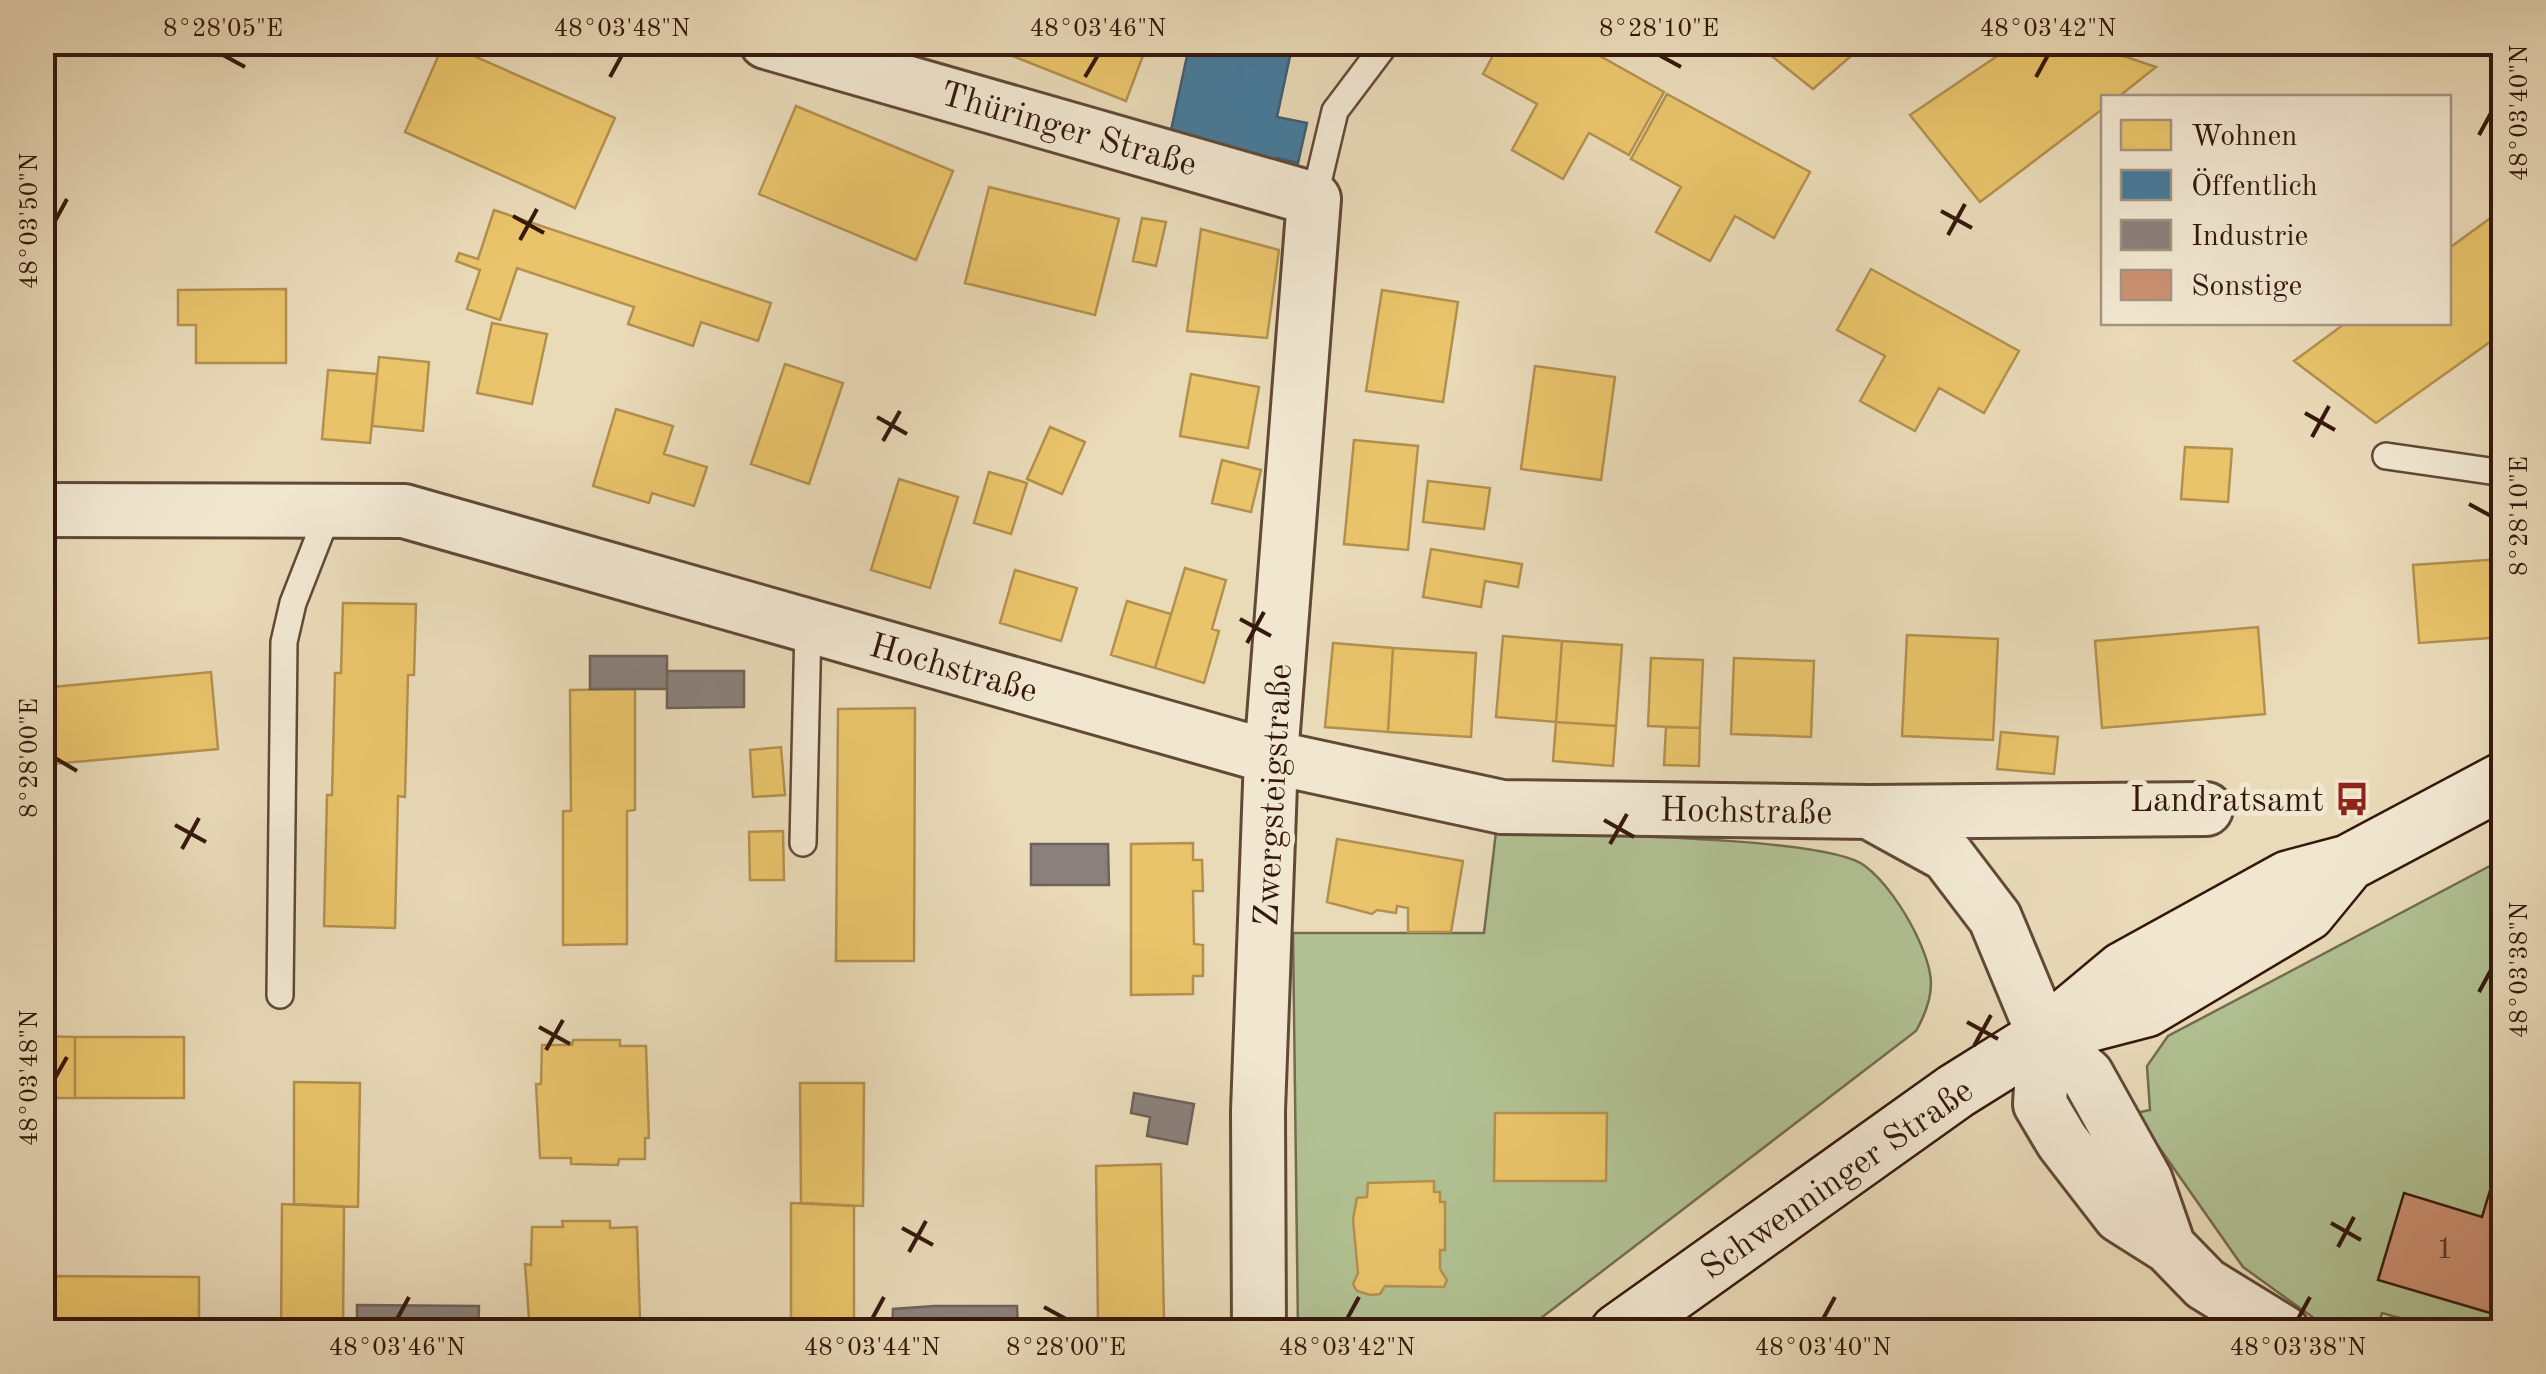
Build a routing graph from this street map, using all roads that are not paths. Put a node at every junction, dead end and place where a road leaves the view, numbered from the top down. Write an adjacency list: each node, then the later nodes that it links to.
1 (766, 42): 3 (street, Thüringer Straße)
2 (1387, 42): 4 (lane)
3 (861, 54): 4 (street, Thüringer Straße)
4 (1314, 199): 10 (street, Zwergsteigstraße)
5 (2386, 456): 6 (lane)
6 (2504, 473)
7 (42, 510): 8 (street, Hochstraße)
8 (329, 511): 9 (street, Hochstraße); 15 (lane)
9 (808, 626): 10 (street, Hochstraße); 14 (lane)
10 (1271, 757): 13 (street, Hochstraße); 19 (street, Zwergsteigstraße)
11 (2504, 780): 16 (main road, Schwenninger Straße)
12 (2206, 809): 13 (street, Hochstraße)
13 (1868, 812): 16 (street, Hochstraße)
14 (803, 843)
15 (280, 994)
16 (2044, 1036): 17 (main road, Schwenninger Straße); 18 (street)
17 (1680, 1289): 20 (main road, Schwenninger Straße); 21 (main road, Schwenninger Straße)
18 (2281, 1331)
19 (1260, 1332)
20 (1618, 1332)
21 (1639, 1332)

